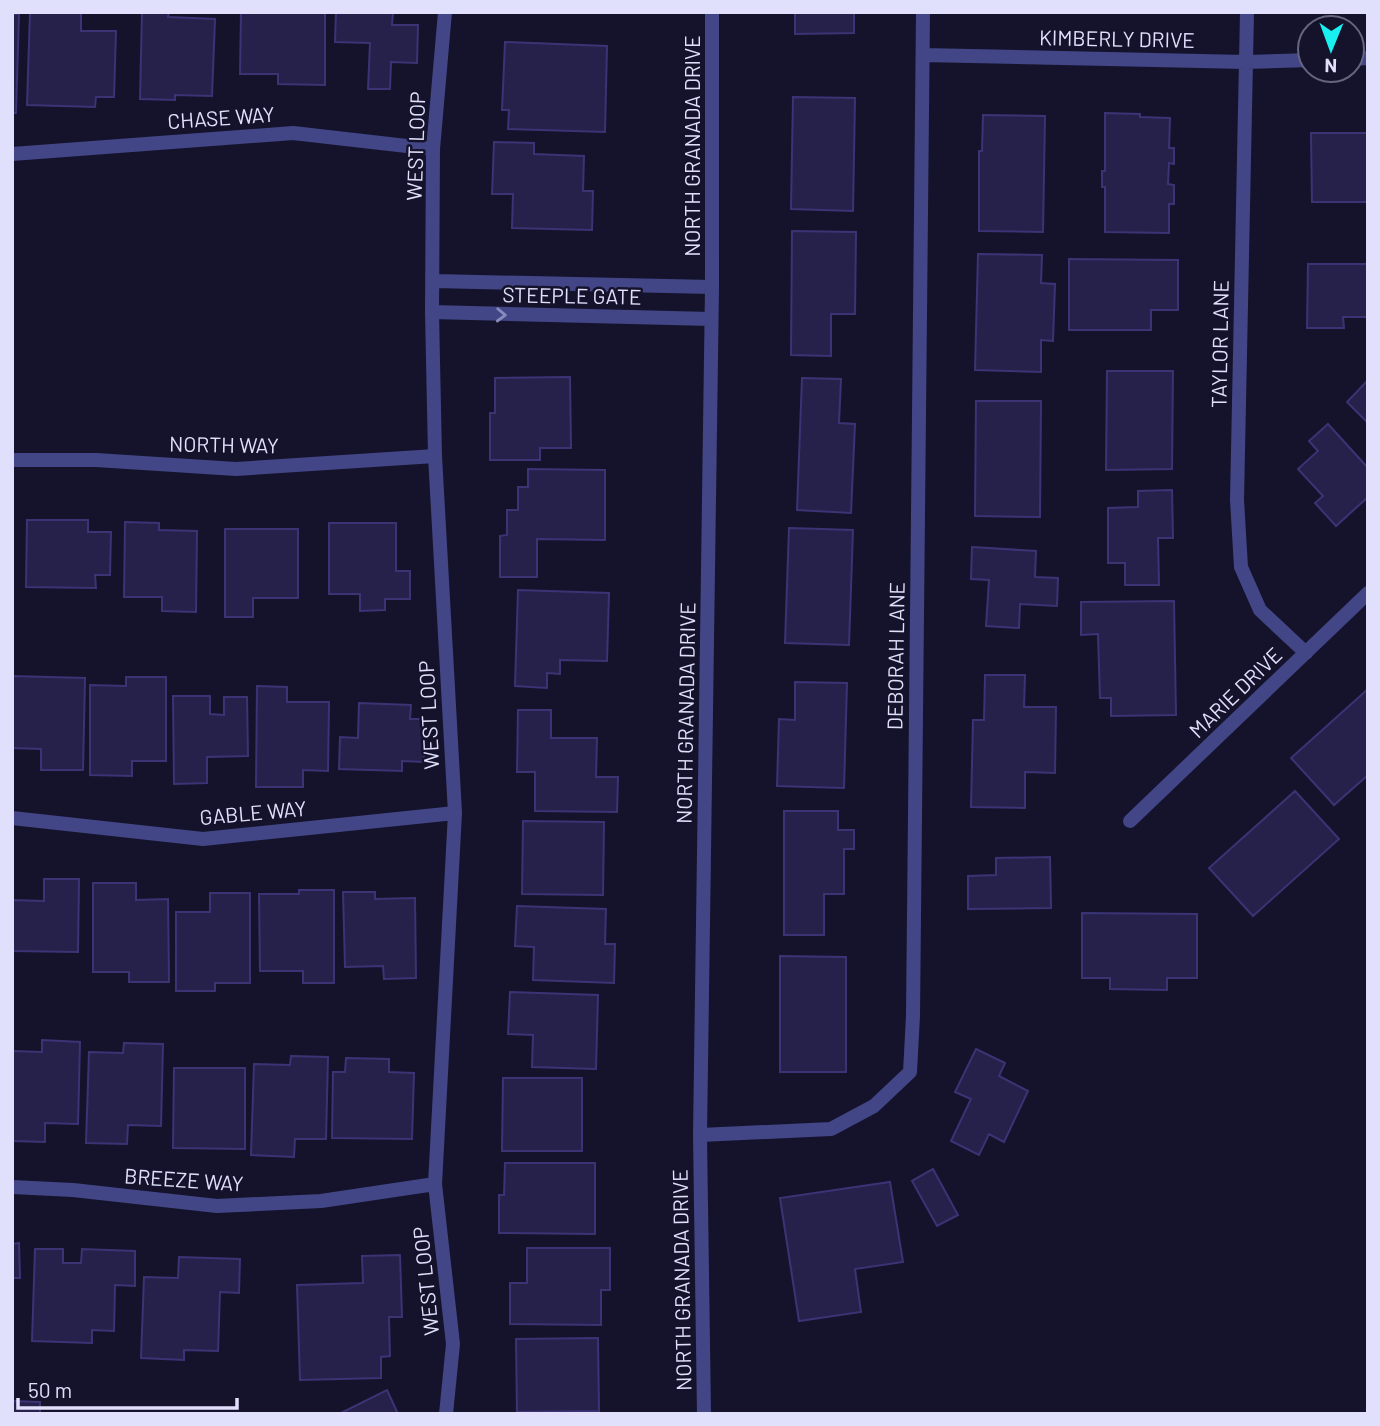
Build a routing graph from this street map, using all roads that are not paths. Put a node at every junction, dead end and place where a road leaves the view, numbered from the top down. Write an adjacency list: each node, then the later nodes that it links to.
1 (445, 12): 8 (street, WEST LOOP)
2 (712, 12): 11 (street, NORTH GRANADA DRIVE)
3 (923, 12): 5 (street, DEBORAH LANE)
4 (1247, 12): 7 (street, TAYLOR LANE)
5 (923, 55): 7 (street, KIMBERLY DRIVE); 21 (street, DEBORAH LANE)
6 (1296, 60): 7 (street, KIMBERLY DRIVE)
7 (1246, 62): 17 (street, TAYLOR LANE)
8 (433, 149): 9 (street, CHASE WAY); 10 (street, WEST LOOP)
9 (12, 154)
10 (434, 281): 11 (street, STEEPLE GATE); 12 (street, WEST LOOP)
11 (712, 287): 13 (street, NORTH GRANADA DRIVE)
12 (432, 312): 13 (street, STEEPLE GATE, one-way to 13); 14 (street, WEST LOOP)
13 (711, 318): 21 (street, NORTH GRANADA DRIVE)
14 (435, 456): 15 (street, NORTH WAY); 18 (street, WEST LOOP)
15 (12, 460)
16 (1368, 593): 17 (street, MARIE DRIVE)
17 (1306, 653): 20 (street, MARIE DRIVE)
18 (455, 813): 19 (street, GABLE WAY); 22 (street, WEST LOOP)
19 (12, 818)
20 (1130, 821)
21 (700, 1135): 25 (street, NORTH GRANADA DRIVE)
22 (435, 1184): 23 (street, BREEZE WAY); 24 (street, WEST LOOP)
23 (12, 1187)
24 (446, 1414)
25 (704, 1414)

